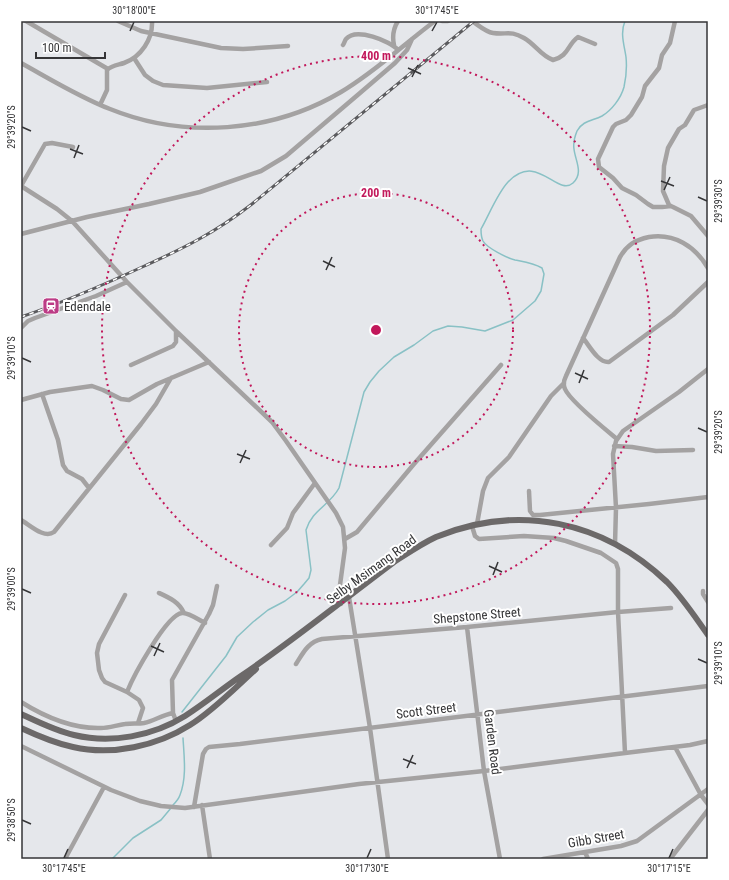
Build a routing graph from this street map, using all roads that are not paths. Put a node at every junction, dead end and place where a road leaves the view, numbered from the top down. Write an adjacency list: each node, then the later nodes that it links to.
1 (26, 21): 19 (street)
2 (118, 21): 10 (street)
3 (152, 21): 10 (street)
4 (398, 21): 14 (street)
5 (436, 21): 11 (street)
6 (442, 21): 7 (street)
7 (448, 21)
8 (472, 21): 12 (street)
9 (675, 21): 25 (street)
10 (151, 32): 15 (street); 17 (street)
11 (413, 38): 16 (street); 26 (street)
12 (596, 44)
13 (343, 45): 14 (street)
14 (394, 45): 16 (street)
15 (288, 46)
16 (398, 50): 21 (street)
17 (134, 58): 19 (street); 20 (street)
18 (21, 64): 21 (street)
19 (108, 69): 21 (street)
20 (267, 82)
21 (100, 105)
22 (708, 105): 25 (street)
23 (73, 146): 24 (street)
24 (21, 186): 26 (street)
25 (671, 206): 28 (street)
26 (72, 222): 27 (street); 30 (street)
27 (21, 234)
28 (708, 236)
29 (708, 268): 34 (street)
30 (127, 282): 32 (street); 33 (street)
31 (708, 282): 34 (street)
32 (21, 328)
33 (176, 331): 35 (street); 36 (street)
34 (583, 338): 40 (street)
35 (209, 362): 39 (street); 46 (street)
36 (131, 365)
37 (501, 365): 55 (street)
38 (708, 369): 43 (street)
39 (171, 378): 41 (street); 47 (street)
40 (564, 383): 43 (street); 54 (street)
41 (42, 394): 42 (street); 47 (street)
42 (21, 400)
43 (617, 439): 44 (street)
44 (614, 446): 45 (street); 50 (street)
45 (694, 450)
46 (315, 483): 55 (street); 57 (street)
47 (89, 488): 52 (street)
48 (530, 491): 51 (street)
49 (708, 496): 50 (street)
50 (616, 508): 51 (street); 56 (street)
51 (557, 513): 53 (street)
52 (21, 520)
53 (556, 522): 54 (main road, Selby Msimang Road); 56 (main road, Selby Msimang Road)
54 (474, 525): 62 (main road, Selby Msimang Road); 66 (street)
55 (345, 539): 64 (street)
56 (615, 544): 70 (main road, Selby Msimang Road)
57 (271, 545)
58 (217, 586): 68 (street)
59 (703, 591): 63 (street)
60 (159, 593): 67 (street)
61 (125, 595): 75 (street)
62 (349, 597): 64 (main road, Selby Msimang Road); 71 (street)
63 (708, 602)
64 (341, 604): 72 (main road, Selby Msimang Road)
65 (670, 608): 66 (street, Shepstone Street)
66 (618, 612): 69 (street, Shepstone Street); 76 (street)
67 (184, 613): 68 (street); 75 (street)
68 (205, 623): 78 (street)
69 (467, 627): 71 (street, Shepstone Street); 80 (street, Garden Road)
70 (708, 635)
71 (356, 636): 73 (street, Shepstone Street); 84 (street)
72 (277, 651): 81 (main road, Selby Msimang Road); 83 (main road, Selby Msimang Road)
73 (296, 664)
74 (708, 686): 76 (street, Scott Street)
75 (128, 692): 82 (street)
76 (622, 697): 80 (street, Scott Street); 88 (street)
77 (21, 702): 82 (street)
78 (173, 713): 81 (street); 82 (street)
79 (21, 714): 81 (main road, Selby Msimang Road)
80 (478, 714): 84 (street, Scott Street); 89 (street, Garden Road)
81 (176, 721)
82 (138, 724)
83 (21, 728)
84 (370, 728): 90 (street); 96 (street, Scott Street)
85 (708, 741): 87 (street)
86 (21, 746): 91 (street)
87 (675, 747): 88 (street); 93 (street)
88 (625, 753): 89 (street)
89 (484, 771): 90 (street); 102 (street, Garden Road)
90 (377, 782): 95 (street); 101 (street)
91 (104, 787): 96 (street); 99 (street)
92 (708, 789): 93 (street, Gibb Street)
93 (700, 795): 94 (street); 98 (street, Gibb Street)
94 (708, 804)
95 (202, 805): 96 (street); 100 (street)
96 (194, 806)
97 (708, 810): 105 (street)
98 (585, 852): 103 (street, Gibb Street); 104 (street)
99 (65, 859)
100 (210, 859)
101 (388, 859)
102 (500, 859)
103 (543, 859)
104 (588, 859)
105 (670, 859)

